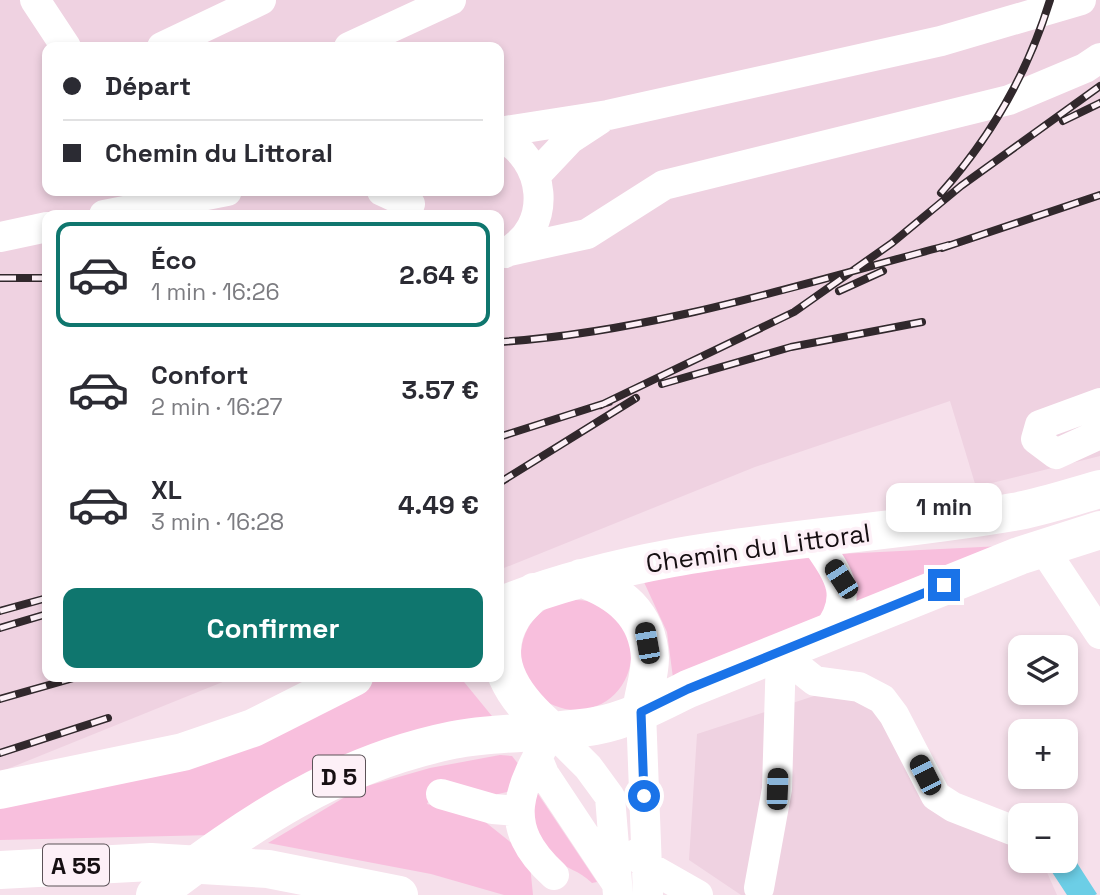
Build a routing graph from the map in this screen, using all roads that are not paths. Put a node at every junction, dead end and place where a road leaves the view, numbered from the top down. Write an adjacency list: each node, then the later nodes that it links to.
1 (35, 0): 5 (street)
2 (261, 0): 6 (street)
3 (451, 0): 7 (street)
4 (1081, 0): 9 (street)
5 (63, 42)
6 (173, 42)
7 (360, 42)
8 (1100, 58): 19 (street)
9 (608, 115): 10 (street); 12 (street)
10 (504, 133)
11 (504, 137): 12 (street)
12 (536, 175): 16 (street)
13 (201, 196): 17 (street)
14 (394, 196): 15 (street)
15 (411, 203)
16 (539, 207): 19 (street); 21 (street)
17 (130, 210)
18 (42, 228): 20 (street)
19 (587, 234): 21 (street)
20 (0, 237)
21 (504, 253)
22 (1100, 403): 23 (street)
23 (1100, 434)
24 (1100, 489): 26 (main road, Chemin du Littoral)
25 (1100, 530): 27 (main road)
26 (814, 539): 28 (main road, Chemin du Littoral); 31 (street)
27 (1043, 548): 31 (main road); 32 (street)
28 (581, 578): 29 (main road); 37 (main road)
29 (534, 592): 30 (main road); 33 (main road)
30 (504, 604)
31 (827, 632): 34 (main road)
32 (1100, 634)
33 (504, 646)
34 (781, 654): 37 (main road); 43 (street); 48 (street)
35 (504, 661): 38 (main road)
36 (344, 682): 39 (main road)
37 (641, 712): 38 (main road); 47 (street)
38 (545, 744): 41 (street); 42 (street); 46 (main road, D 5); 49 (street)
39 (0, 790)
40 (441, 794): 42 (street)
41 (610, 797): 47 (street); 49 (street)
42 (517, 811): 45 (street)
43 (1008, 828)
44 (0, 870): 46 (main road, A 55)
45 (554, 875)
46 (153, 878): 50 (main road, A 55)
47 (648, 881): 51 (street)
48 (760, 888)
49 (617, 889)
50 (399, 895)
51 (698, 895)

